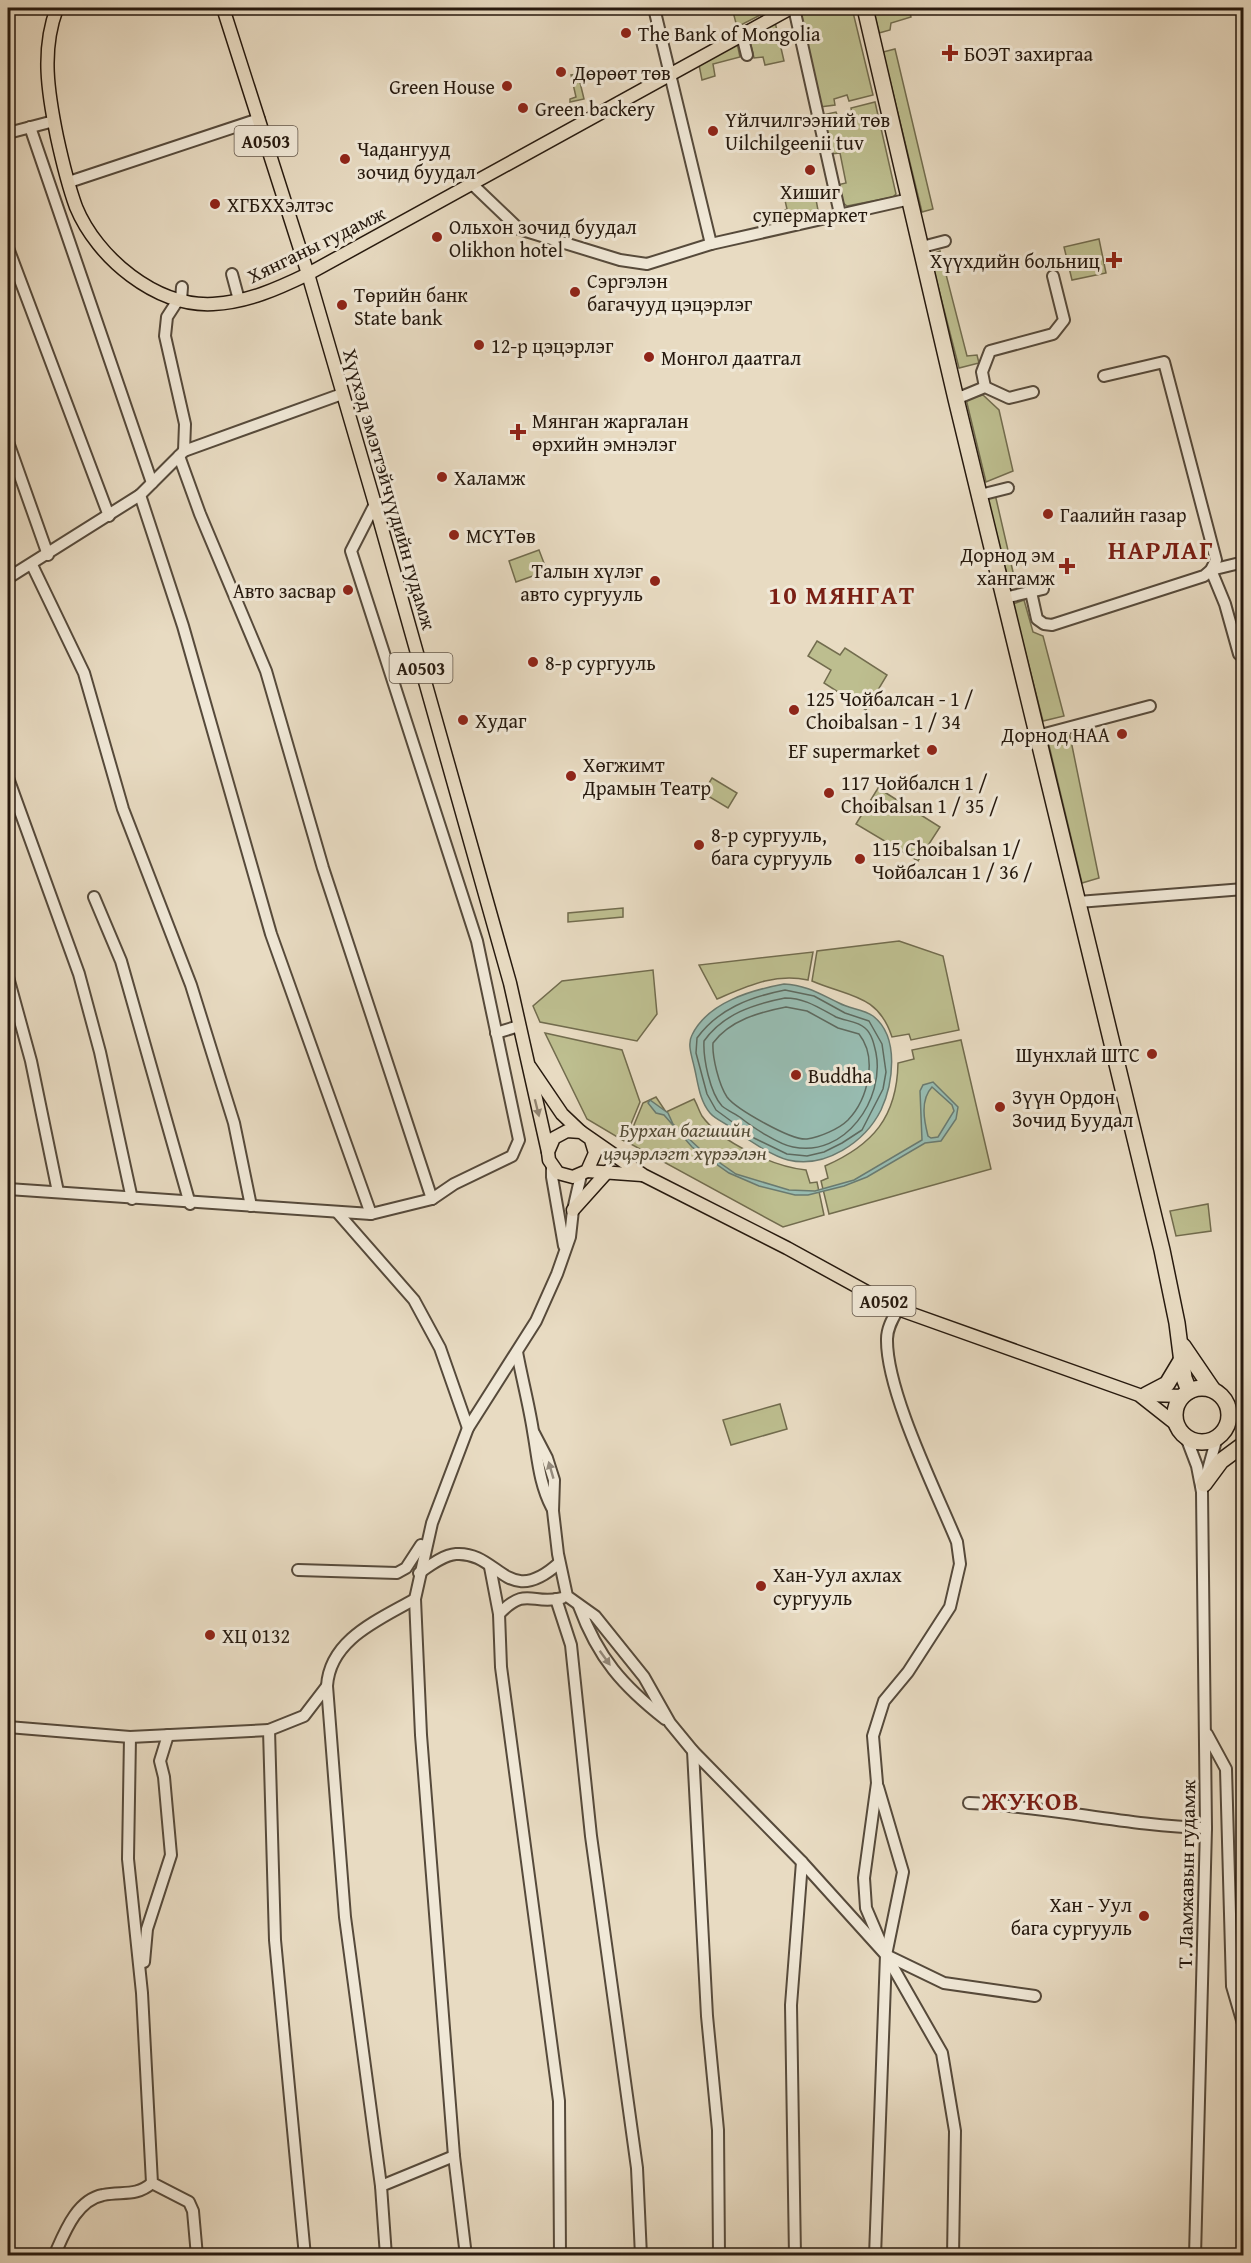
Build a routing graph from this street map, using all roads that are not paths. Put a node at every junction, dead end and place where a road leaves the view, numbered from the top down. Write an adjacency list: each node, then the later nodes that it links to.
1 (57, 8): 10 (main road, Хянганы гудамж)
2 (223, 8): 9 (main road, A0503)
3 (654, 8): 8 (street)
4 (793, 8): 6 (main road, Хянганы гудамж); 16 (street)
5 (865, 8): 15 (highway)
6 (742, 35): 7 (street); 8 (main road, Хянганы гудамж)
7 (747, 55)
8 (672, 74): 14 (main road, Хянганы гудамж); 18 (street)
9 (259, 119): 13 (street); 22 (main road, A0503)
10 (54, 121): 11 (street); 13 (main road, Хянганы гудамж)
11 (30, 127): 12 (street); 34 (street)
12 (8, 133)
13 (69, 183): 25 (main road, Хянганы гудамж)
14 (473, 184): 18 (street); 22 (main road, Хянганы гудамж)
15 (910, 199): 16 (street); 19 (highway)
16 (840, 214): 18 (street)
17 (945, 241): 19 (street)
18 (711, 244)
19 (922, 247): 31 (highway)
20 (8, 248): 39 (street)
21 (232, 274): 26 (street)
22 (308, 274): 26 (main road, Хянганы гудамж); 30 (main road, Хүүхэд эмэгтэйчүүдийн гудамж / A0503)
23 (1053, 276): 28 (street)
24 (182, 287): 25 (street)
25 (179, 300): 26 (main road, Хянганы гудамж); 33 (street)
26 (239, 300)
27 (1104, 376): 43 (street)
28 (985, 387): 29 (street); 31 (street)
29 (1033, 392)
30 (342, 394): 33 (street); 38 (main road, Хүүхэд эмэгтэйчүүдийн гудамж / A0503)
31 (956, 399): 37 (highway)
32 (8, 442): 40 (street)
33 (184, 452): 34 (street); 68 (street)
34 (152, 483): 36 (street)
35 (1008, 488): 37 (street)
36 (140, 495): 39 (street); 73 (street)
37 (980, 495): 47 (highway)
38 (375, 504): 56 (main road, Хүүхэд эмэгтэйчүүдийн гудамж / A0503); 57 (street)
39 (109, 516): 40 (street)
40 (48, 555): 42 (street)
41 (1244, 562): 43 (street)
42 (32, 565): 44 (street); 70 (street)
43 (1211, 570): 46 (street); 48 (street)
44 (8, 578)
45 (1043, 589): 46 (street)
46 (1031, 592): 47 (street)
47 (1004, 598): 50 (highway)
48 (1244, 658)
49 (1150, 706): 50 (street)
50 (1037, 736): 54 (highway)
51 (8, 778): 67 (street)
52 (1244, 889): 54 (street)
53 (94, 897): 69 (street)
54 (1078, 902): 76 (highway)
55 (8, 977): 66 (street)
56 (519, 1026): 57 (street); 58 (main road, Хүүхэд эмэгтэйчүүдийн гудамж / A0503)
57 (496, 1033): 68 (street)
58 (527, 1063): 59 (main road, Хүүхэд эмэгтэйчүүдийн гудамж / A0503); 60 (main road, Хүүхэд эмэгтэйчүүдийн гудамж / A0503, one-way to 60)
59 (586, 1136): 60 (main road); 63 (main road); 64 (main road, Хүүхэд эмэгтэйчүүдийн гудамж / A0502)
60 (548, 1152): 61 (main road, Хүүхэд эмэгтэйчүүдийн гудамж)
61 (552, 1167): 63 (main road, Хүүхэд эмэгтэйчүүдийн гудамж / A0502); 74 (street)
62 (608, 1171): 63 (main road, Хүүхэд эмэгтэйчүүдийн гудамж / A0502); 64 (main road, Хүүхэд эмэгтэйчүүдийн гудамж / A0502); 71 (main road)
63 (584, 1173): 71 (street)
64 (643, 1175): 75 (main road, Хүүхэд эмэгтэйчүүдийн гудамж / A0502)
65 (8, 1189): 66 (street)
66 (58, 1192): 67 (street)
67 (132, 1199): 69 (street)
68 (432, 1199): 73 (street)
69 (190, 1204): 70 (street)
70 (251, 1206): 72 (street)
71 (573, 1210): 74 (street)
72 (337, 1212): 73 (street); 84 (street)
73 (371, 1214)
74 (562, 1259): 77 (street)
75 (898, 1309): 81 (main road, Хүүхэд эмэгтэйчүүдийн гудамж / A0502); 109 (street)
76 (1179, 1341): 78 (highway); 79 (highway)
77 (517, 1352): 84 (street); 91 (street)
78 (1182, 1359): 80 (highway); 81 (highway)
79 (1213, 1390): 80 (highway, A0502); 82 (highway)
80 (1186, 1394): 81 (main road, Хүүхэд эмэгтэйчүүдийн гудамж / A0502); 85 (highway)
81 (1142, 1395): 85 (main road, Хүүхэд эмэгтэйчүүдийн гудамж / A0502)
82 (1228, 1409): 83 (highway); 86 (highway)
83 (1244, 1419)
84 (468, 1428): 90 (street)
85 (1182, 1431): 86 (highway); 89 (street, Т. Ламжавын гудамж)
86 (1220, 1434): 87 (highway); 89 (street, Т. Ламжавын гудамж)
87 (1244, 1438)
88 (1244, 1444): 89 (highway)
89 (1203, 1488): 105 (street, Т. Ламжавын гудамж)
90 (432, 1523): 93 (street); 94 (street)
91 (559, 1563): 95 (street); 97 (street)
92 (490, 1567): 94 (street); 95 (street); 100 (street)
93 (298, 1570)
94 (418, 1573): 98 (street)
95 (529, 1581): 96 (street)
96 (530, 1597): 97 (street); 100 (street)
97 (561, 1598): 99 (street); 126 (street)
98 (415, 1599): 101 (street); 117 (street)
99 (579, 1606): 102 (street); 102 (street, one-way to 102)
100 (500, 1614): 125 (street)
101 (327, 1686): 104 (street); 119 (street)
102 (670, 1723): 108 (street)
103 (8, 1727): 107 (street)
104 (269, 1730): 106 (street); 122 (street)
105 (1207, 1733): 111 (street, Т. Ламжавын гудамж); 116 (street)
106 (168, 1735): 107 (street); 114 (street)
107 (130, 1737): 114 (street)
108 (693, 1752): 112 (street); 127 (street)
109 (877, 1783): 113 (street); 113 (street)
110 (969, 1803): 111 (street)
111 (1206, 1828): 131 (street, Т. Ламжавын гудамж)
112 (802, 1862): 113 (street); 128 (street)
113 (886, 1955): 115 (street); 129 (street); 130 (street)
114 (142, 1992): 118 (street)
115 (1035, 1996)
116 (1244, 2027)
117 (454, 2157): 119 (street); 124 (street)
118 (152, 2183): 120 (street); 121 (street)
119 (381, 2186): 123 (street)
120 (54, 2256)
121 (197, 2256)
122 (305, 2256)
123 (386, 2256)
124 (466, 2256)
125 (560, 2256)
126 (641, 2256)
127 (719, 2256)
128 (795, 2256)
129 (875, 2256)
130 (953, 2256)
131 (1195, 2256)

